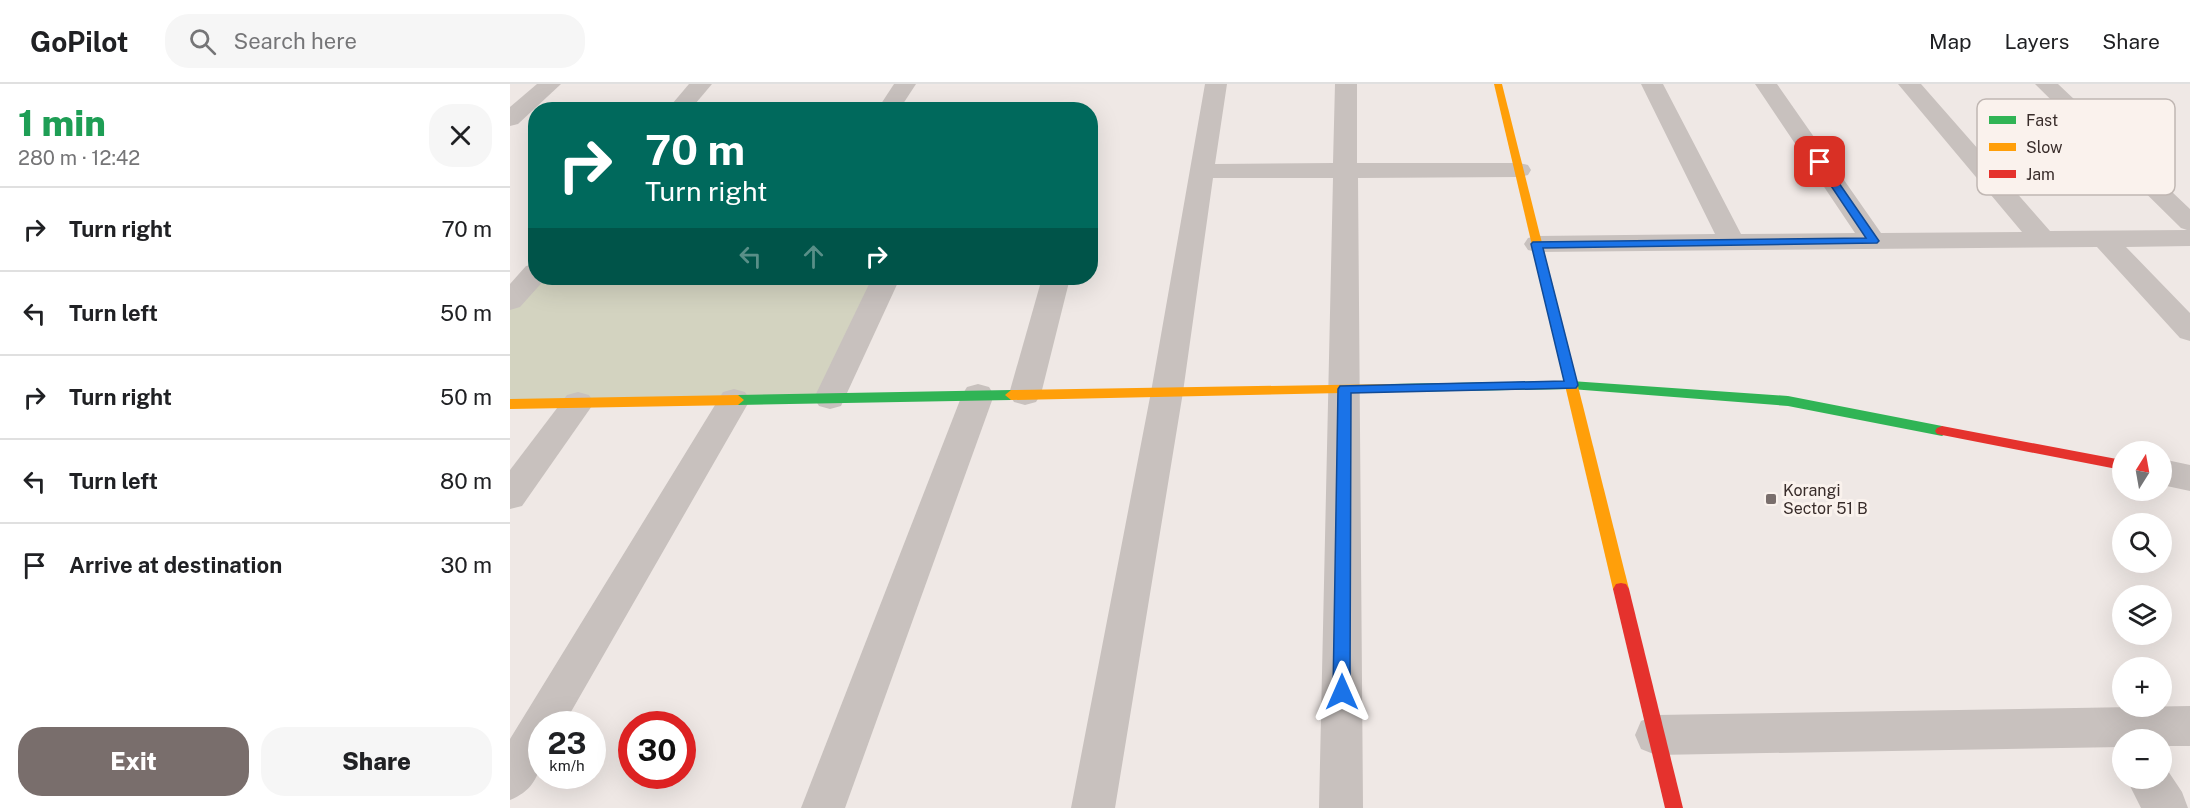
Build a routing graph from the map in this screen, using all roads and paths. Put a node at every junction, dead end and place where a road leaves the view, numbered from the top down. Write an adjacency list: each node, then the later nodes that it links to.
1 (550, 84): 12 (street)
2 (701, 84): 13 (street)
3 (905, 84): 14 (street)
4 (1216, 84): 19 (street)
5 (1346, 84): 20 (street)
6 (1498, 84): 18 (street)
7 (1652, 84): 28 (street)
8 (1766, 84): 27 (street)
9 (1910, 84): 17 (street)
10 (2046, 84): 11 (street)
11 (2062, 99)
12 (529, 102)
13 (685, 102)
14 (893, 102)
15 (528, 103): 16 (street)
16 (510, 119)
17 (1977, 163)
18 (1519, 170): 20 (street); 29 (street)
19 (1202, 171): 20 (street); 37 (street)
20 (1347, 171): 36 (street)
21 (2005, 195): 26 (street)
22 (2161, 195): 23 (street)
23 (2190, 223)
24 (2190, 238): 25 (street)
25 (2104, 239): 26 (street); 34 (street)
26 (2043, 240): 27 (street)
27 (1873, 241): 28 (street)
28 (1732, 242): 29 (street)
29 (1537, 244): 35 (street)
30 (528, 281): 33 (street)
31 (883, 285): 40 (street)
32 (1054, 285): 38 (street)
33 (510, 301)
34 (2190, 331)
35 (1571, 385): 36 (street); 44 (street); 52 (street)
36 (1345, 389): 37 (street); 58 (street)
37 (1167, 392): 38 (street); 57 (street)
38 (1025, 394): 39 (street)
39 (978, 395): 40 (street); 56 (street)
40 (830, 398): 41 (street)
41 (734, 400): 42 (street); 48 (street)
42 (578, 403): 43 (street); 47 (street)
43 (510, 404)
44 (2112, 463)
45 (2172, 474): 46 (street)
46 (2190, 478)
47 (510, 496)
48 (550, 711)
49 (2190, 726): 50 (street)
50 (2160, 729)
51 (2112, 733): 52 (street)
52 (1656, 735): 59 (street)
53 (528, 749): 54 (street)
54 (510, 779)
55 (2155, 789): 60 (street)
56 (824, 808)
57 (1093, 808)
58 (1341, 808)
59 (1674, 808)
60 (2166, 808)

